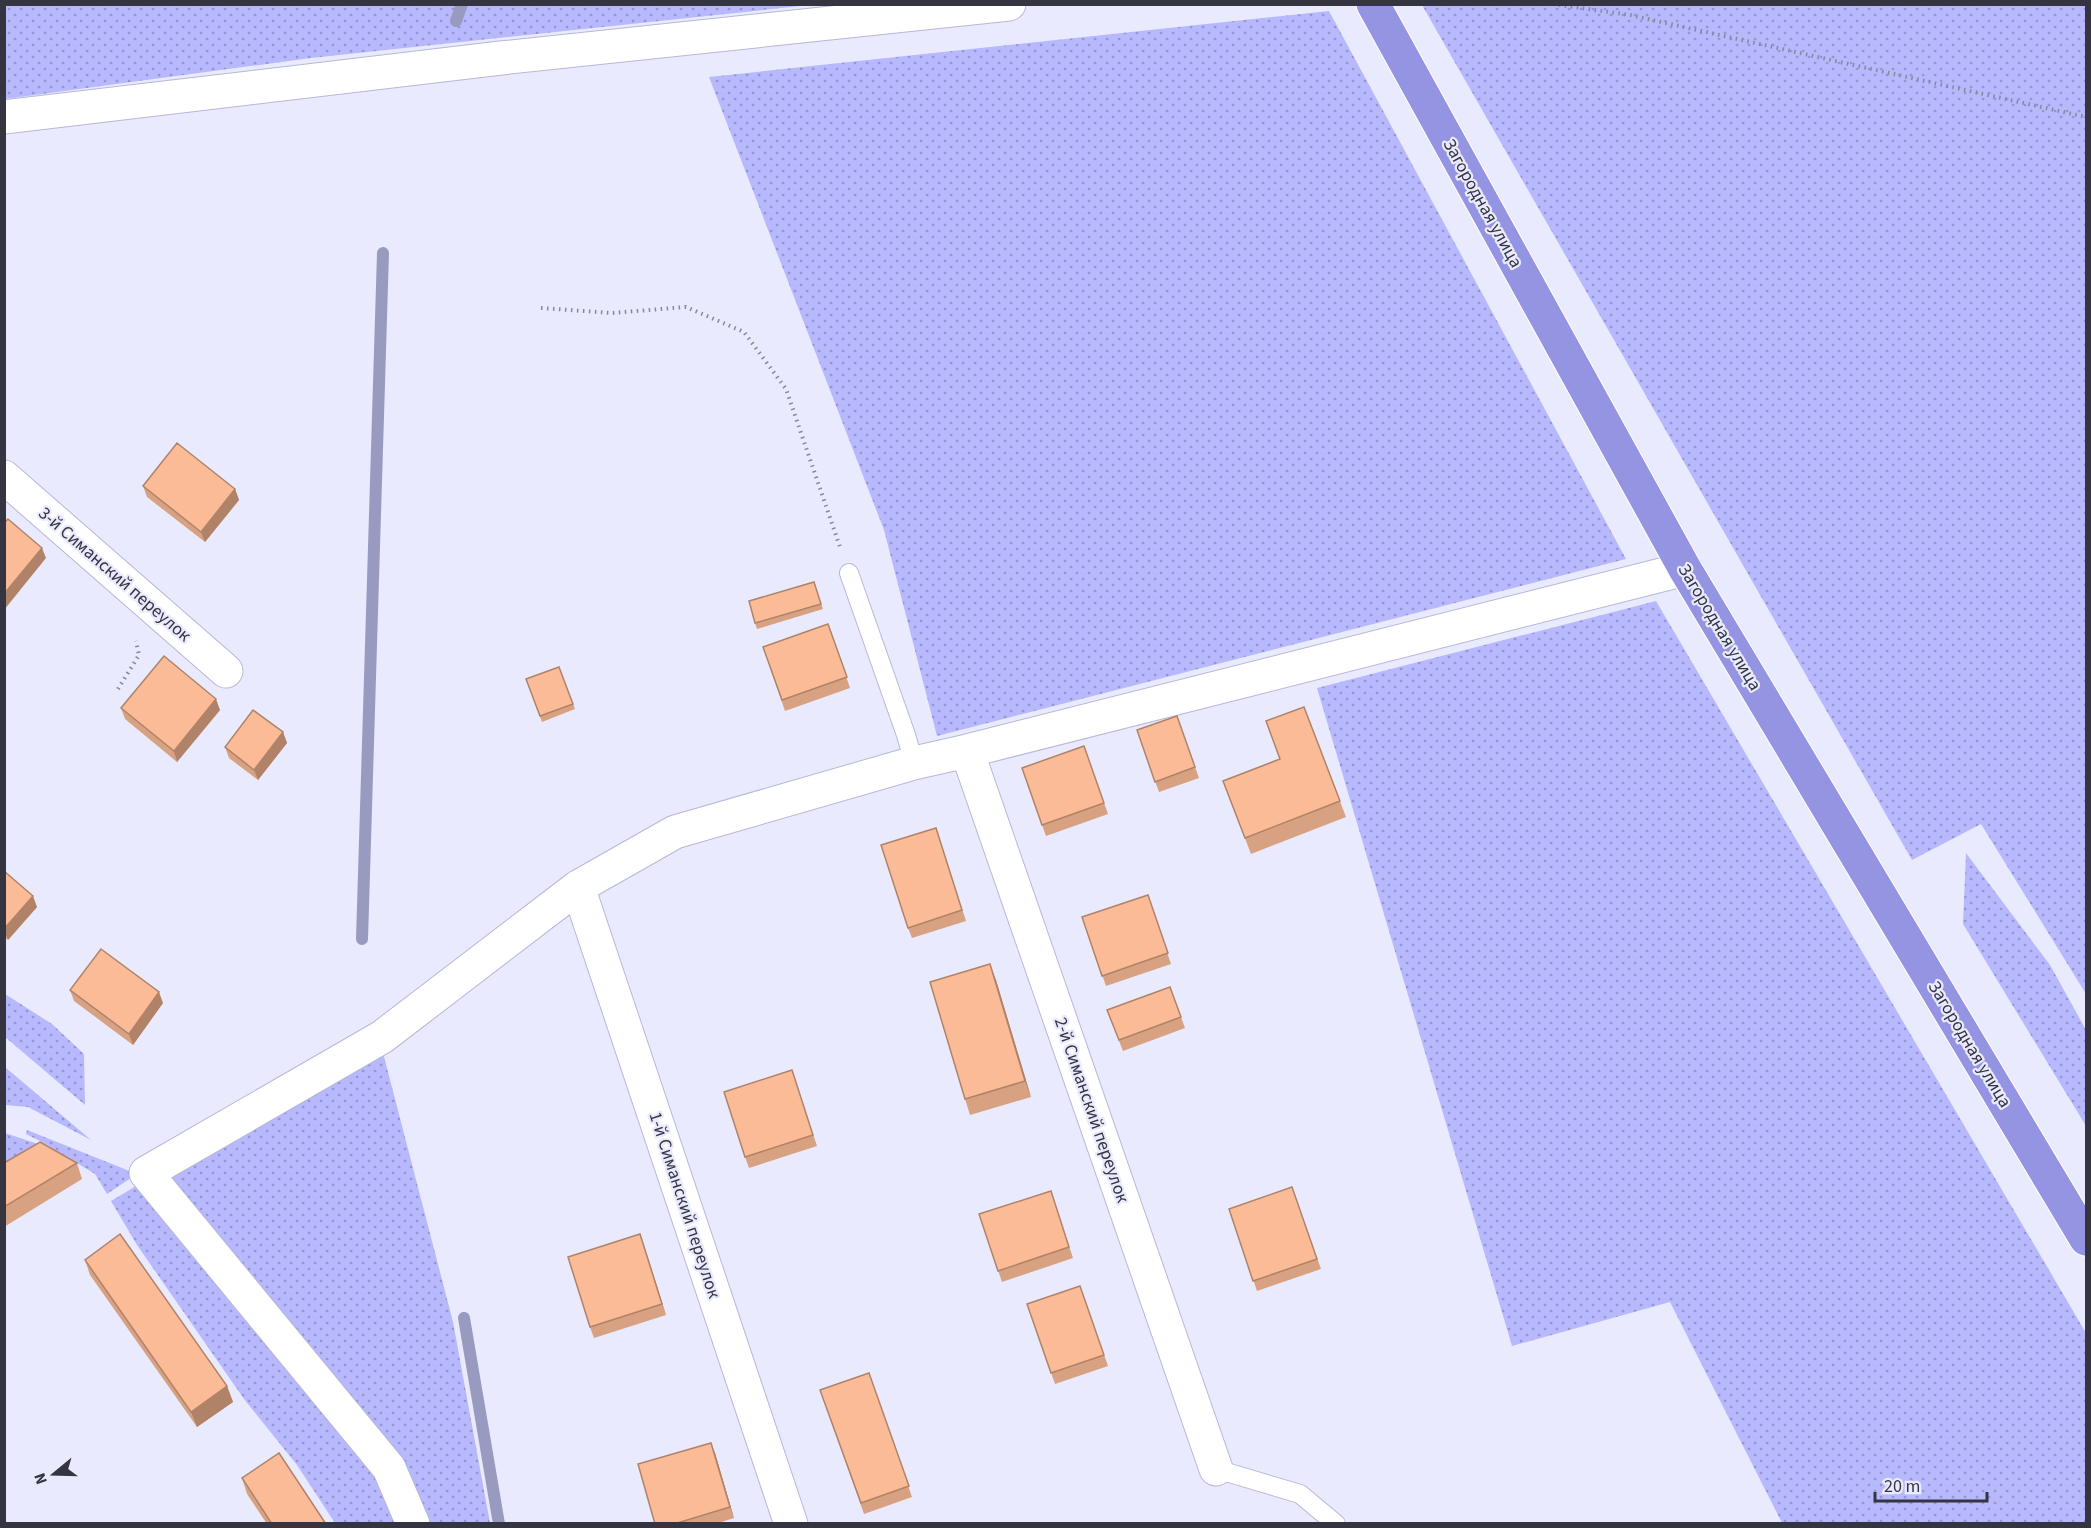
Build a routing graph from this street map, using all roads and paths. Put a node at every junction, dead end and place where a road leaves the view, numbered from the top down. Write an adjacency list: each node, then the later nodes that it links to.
1 (1009, 4): 4 (street)
2 (1373, 4): 8 (highway, Загородная улица)
3 (1553, 4): 5 (path)
4 (4, 117)
5 (2086, 117)
6 (541, 308): 9 (path)
7 (4, 477): 10 (street, 3-й Симанский переулок)
8 (1685, 569): 11 (street); 14 (highway, Загородная улица)
9 (849, 573): 12 (lane)
10 (226, 671)
11 (968, 751): 12 (street); 15 (street, 2-й Симанский переулок)
12 (914, 763): 13 (street)
13 (578, 887): 16 (street); 17 (street, 1-й Симанский переулок)
14 (2086, 1239)
15 (1216, 1469): 18 (lane)
16 (413, 1524)
17 (791, 1524)
18 (1336, 1524)

